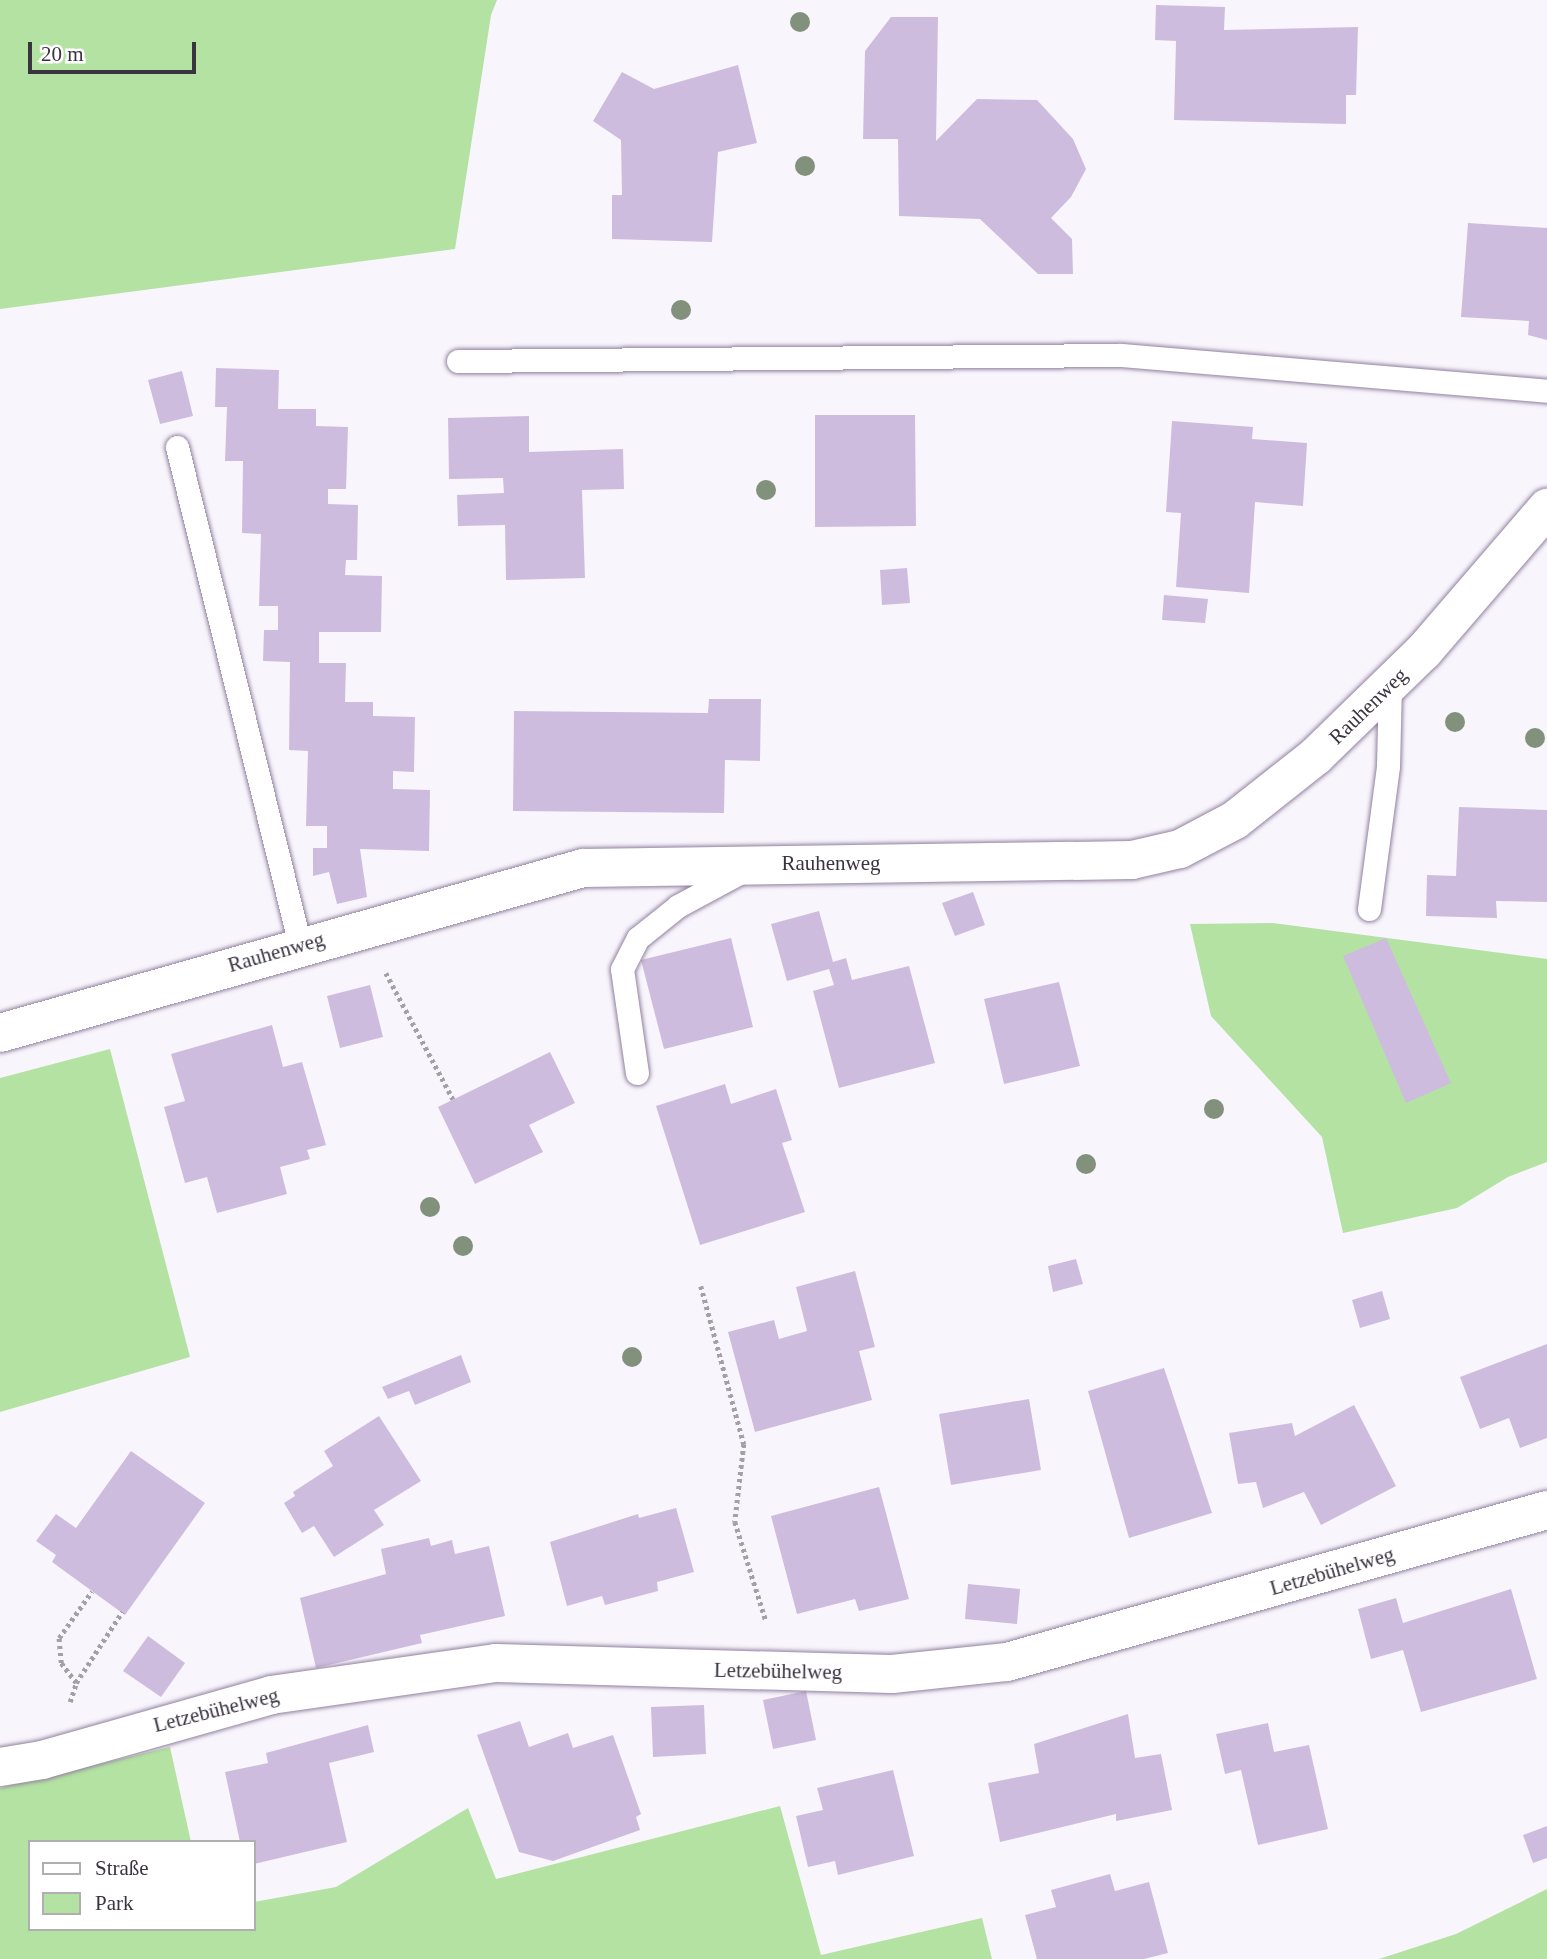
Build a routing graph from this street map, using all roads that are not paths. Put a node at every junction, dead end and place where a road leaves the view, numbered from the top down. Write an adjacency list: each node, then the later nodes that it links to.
1 (458, 362): 2 (lane)
2 (1547, 391)
3 (177, 447): 8 (lane)
4 (1547, 508): 5 (street, Rauhenweg)
5 (1390, 686): 6 (street, Rauhenweg); 7 (lane)
6 (758, 863): 8 (street, Rauhenweg); 10 (lane)
7 (1369, 909)
8 (300, 945): 9 (street, Rauhenweg)
9 (0, 1033)
10 (637, 1073)
11 (1547, 1510): 12 (street, Letzebühelweg)
12 (0, 1767)

